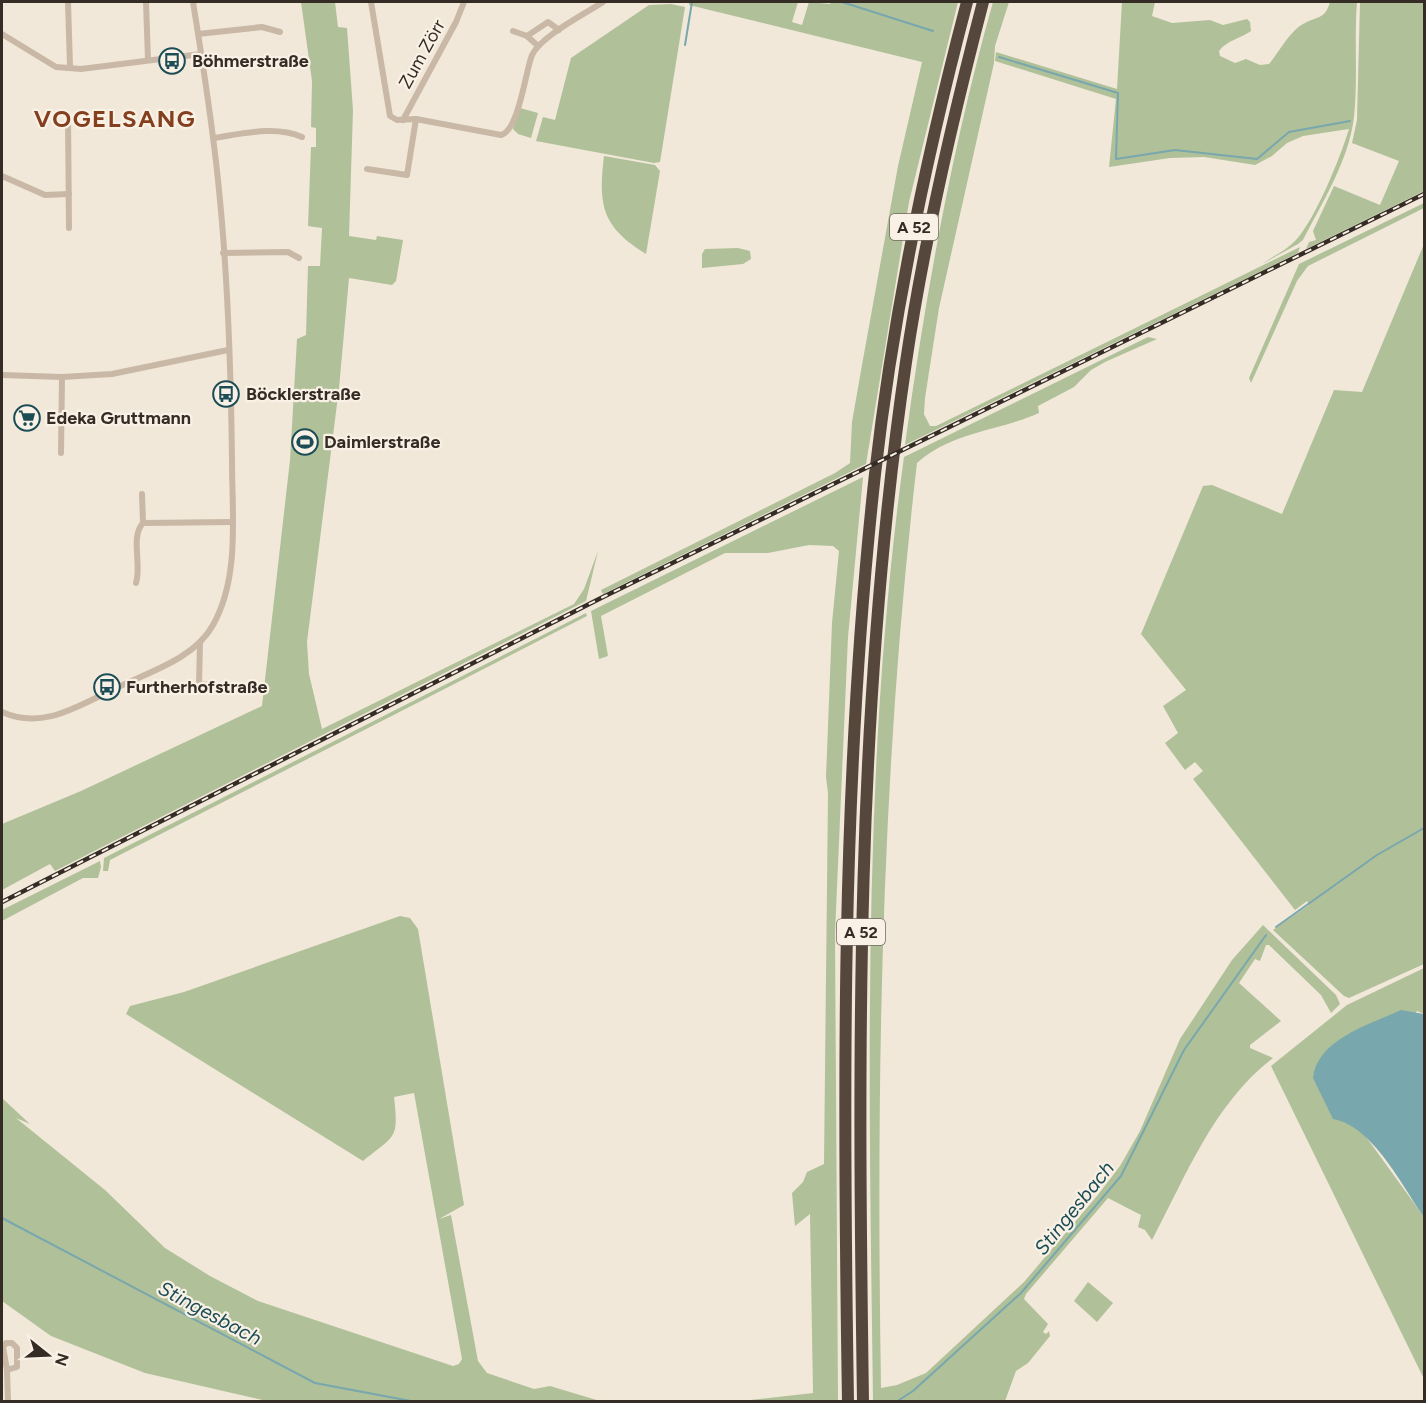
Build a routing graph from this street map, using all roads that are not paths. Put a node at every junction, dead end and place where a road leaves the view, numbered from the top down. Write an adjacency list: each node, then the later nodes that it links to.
1 (68, 2): 18 (street)
2 (146, 2): 17 (street)
3 (194, 2): 13 (street)
4 (372, 2): 21 (street)
5 (464, 2): 21 (street, Zum Zörr)
6 (603, 2): 9 (street)
7 (967, 2): 43 (highway, A 52)
8 (983, 2): 44 (highway, A 52)
9 (559, 30): 14 (street); 15 (street)
10 (513, 31): 14 (street)
11 (280, 32): 13 (street)
12 (2, 34): 18 (street)
13 (198, 34): 16 (street)
14 (527, 36): 15 (street)
15 (538, 46): 20 (street)
16 (201, 54): 17 (street); 23 (street)
17 (148, 60): 18 (street)
18 (70, 66)
19 (68, 116): 26 (street)
20 (416, 119): 21 (street); 24 (street)
21 (403, 120)
22 (302, 137): 23 (street)
23 (213, 138): 28 (street)
24 (367, 169)
25 (2, 176): 26 (street)
26 (69, 194): 27 (street)
27 (69, 228)
28 (223, 253): 29 (street); 30 (street)
29 (299, 258)
30 (228, 350): 32 (street); 35 (street)
31 (2, 375): 32 (street)
32 (62, 377): 33 (street)
33 (61, 453)
34 (142, 494): 36 (street)
35 (232, 522): 36 (street); 38 (street)
36 (143, 524): 37 (street)
37 (136, 583)
38 (200, 642): 39 (street); 40 (street)
39 (256, 690)
40 (2, 712)
41 (7, 1370): 42 (street)
42 (8, 1401)
43 (848, 1401)
44 (863, 1401)

